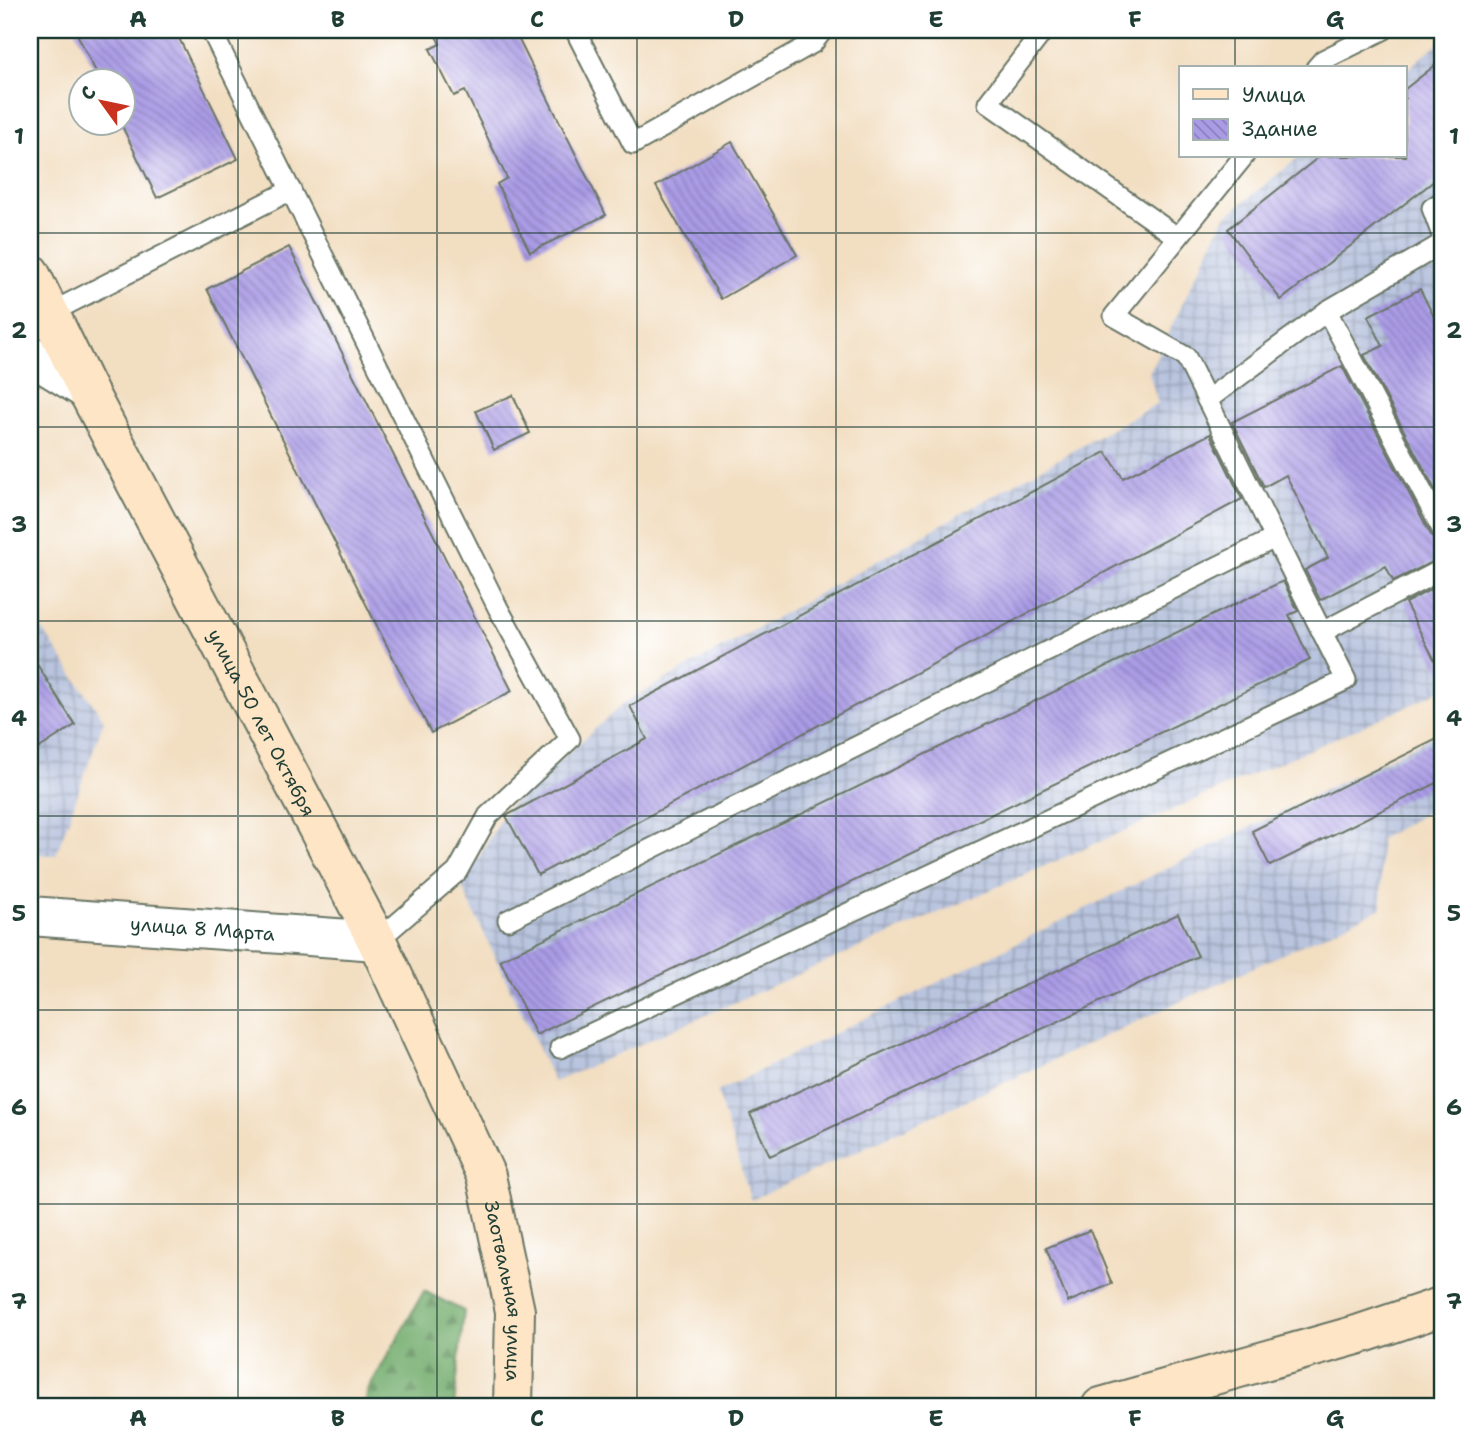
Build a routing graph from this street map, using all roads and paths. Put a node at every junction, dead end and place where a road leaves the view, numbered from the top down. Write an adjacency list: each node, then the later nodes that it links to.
1 (212, 30): 9 (lane)
2 (575, 30): 3 (lane)
3 (823, 30)
4 (1044, 30): 11 (lane)
5 (1349, 30): 7 (lane)
6 (1382, 30): 7 (lane)
7 (1319, 64)
8 (1242, 158): 11 (lane)
9 (291, 190): 15 (lane); 25 (lane)
10 (1443, 201): 12 (lane)
11 (1177, 237): 18 (lane)
12 (1443, 240): 14 (lane)
13 (30, 273): 15 (main road, улица 50 лет Октября)
14 (1327, 311): 18 (lane); 19 (lane)
15 (50, 313): 17 (main road, улица 50 лет Октября)
16 (30, 355): 17 (street)
17 (87, 390): 25 (main road, улица 50 лет Октября)
18 (1207, 400): 20 (lane)
19 (1443, 530)
20 (1275, 538): 22 (lane); 24 (lane)
21 (1443, 569): 22 (lane)
22 (1322, 632): 26 (lane)
23 (30, 916): 25 (street, улица 8 Марта)
24 (508, 920)
25 (377, 941): 27 (main road, улица 50 лет Октября)
26 (560, 1048)
27 (486, 1176): 29 (main road, Заотвальная улица)
28 (1443, 1306): 30 (main road)
29 (513, 1407)
30 (1101, 1407)

